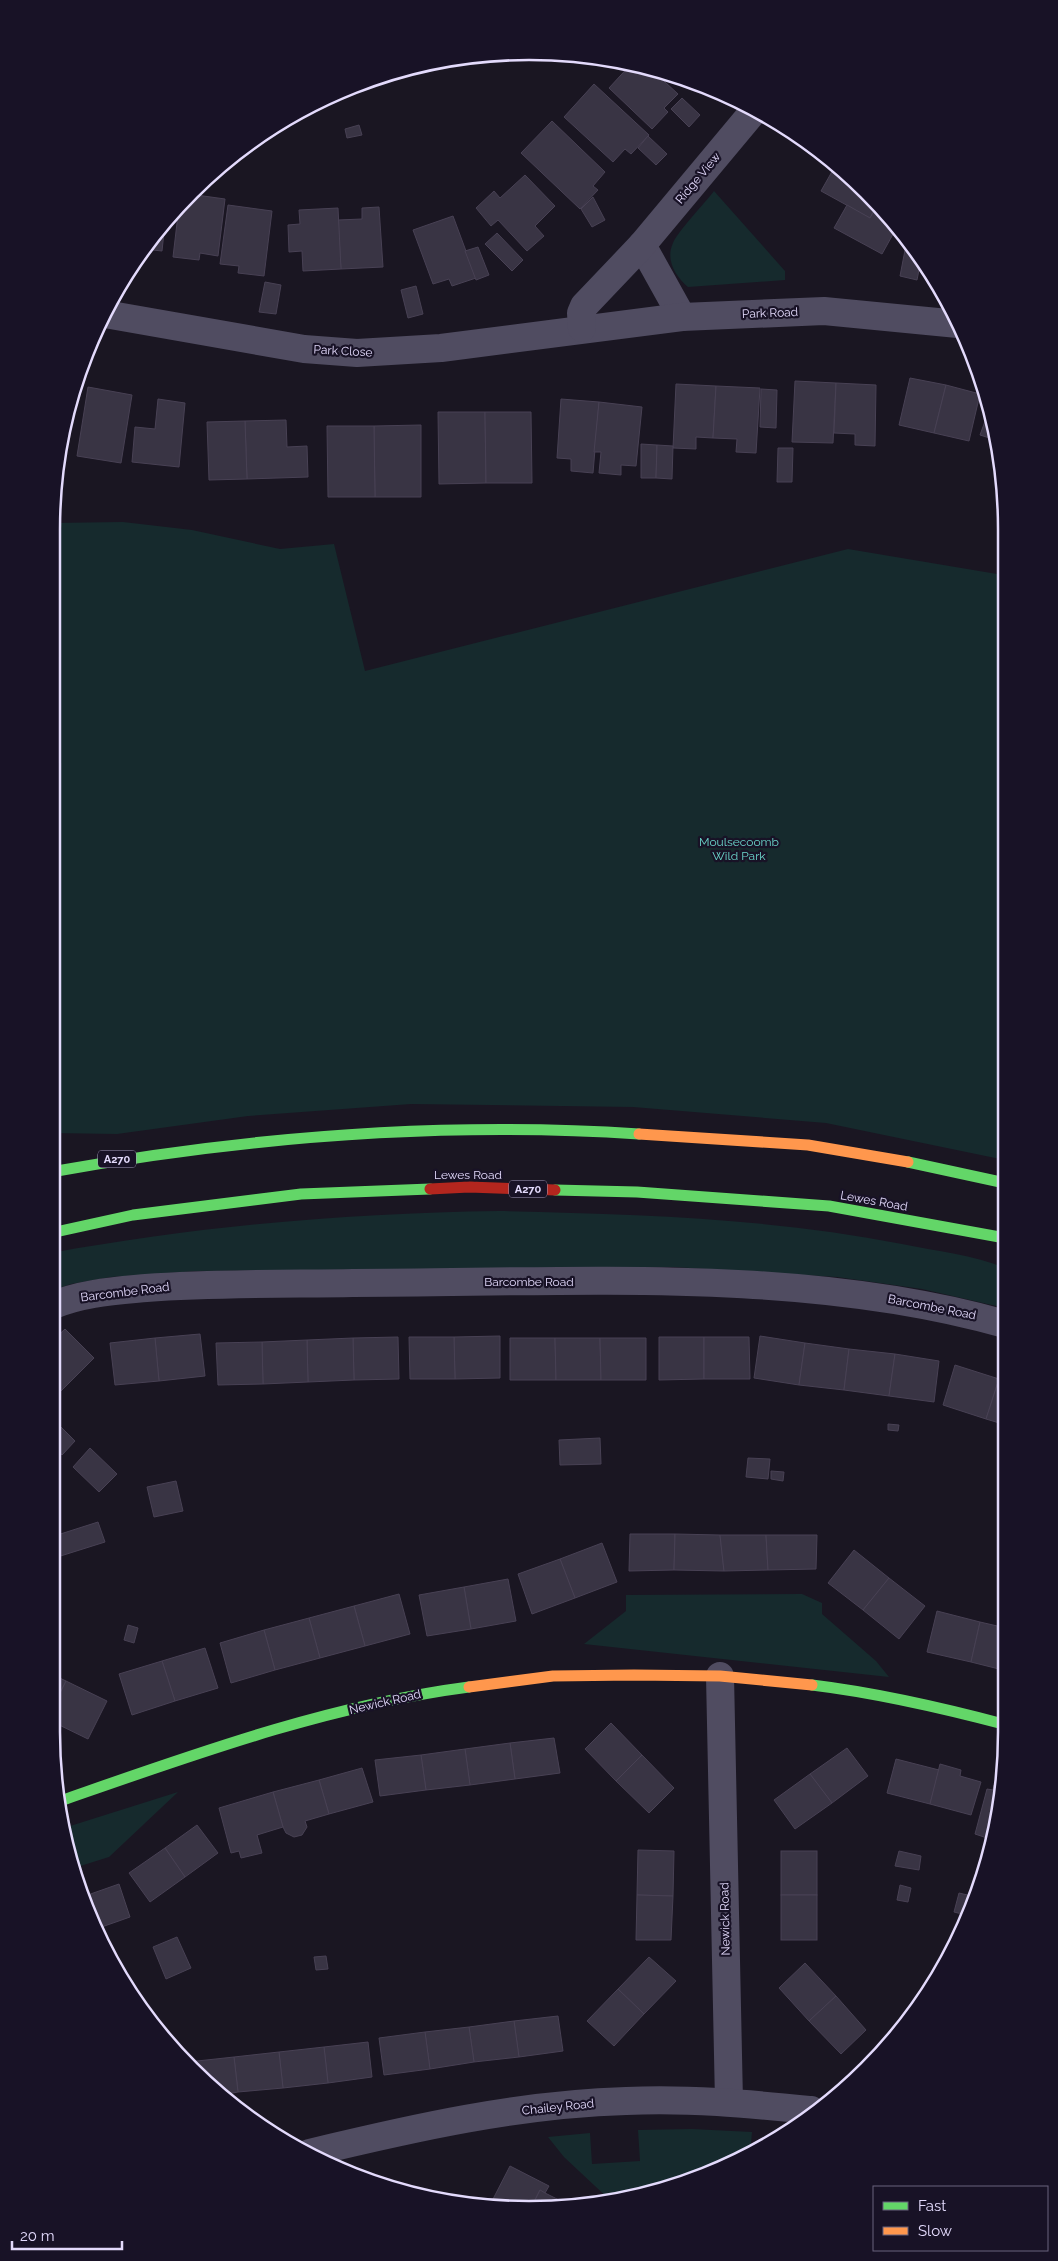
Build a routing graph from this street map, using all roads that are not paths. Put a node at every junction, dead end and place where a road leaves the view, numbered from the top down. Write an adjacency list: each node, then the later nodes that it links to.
1 (750, 116): 2 (street, Ridge View)
2 (642, 245): 4 (street); 6 (street, Ridge View)
3 (112, 315): 6 (street, Park Close)
4 (682, 316): 5 (street, Park Road); 6 (street, Park Road)
5 (951, 323)
6 (582, 328)
7 (60, 1170): 8 (main road, A270)
8 (998, 1182)
9 (60, 1232): 10 (main road, Lewes Road / A270)
10 (998, 1237)
11 (60, 1302): 12 (street, Barcombe Road)
12 (998, 1322)
13 (720, 1676): 14 (main road, Newick Road); 15 (main road, Newick Road); 16 (street, Newick Road)
14 (998, 1723)
15 (65, 1799)
16 (729, 2102): 17 (street, Chailey Road); 18 (street, Chailey Road)
17 (807, 2110)
18 (318, 2151)

